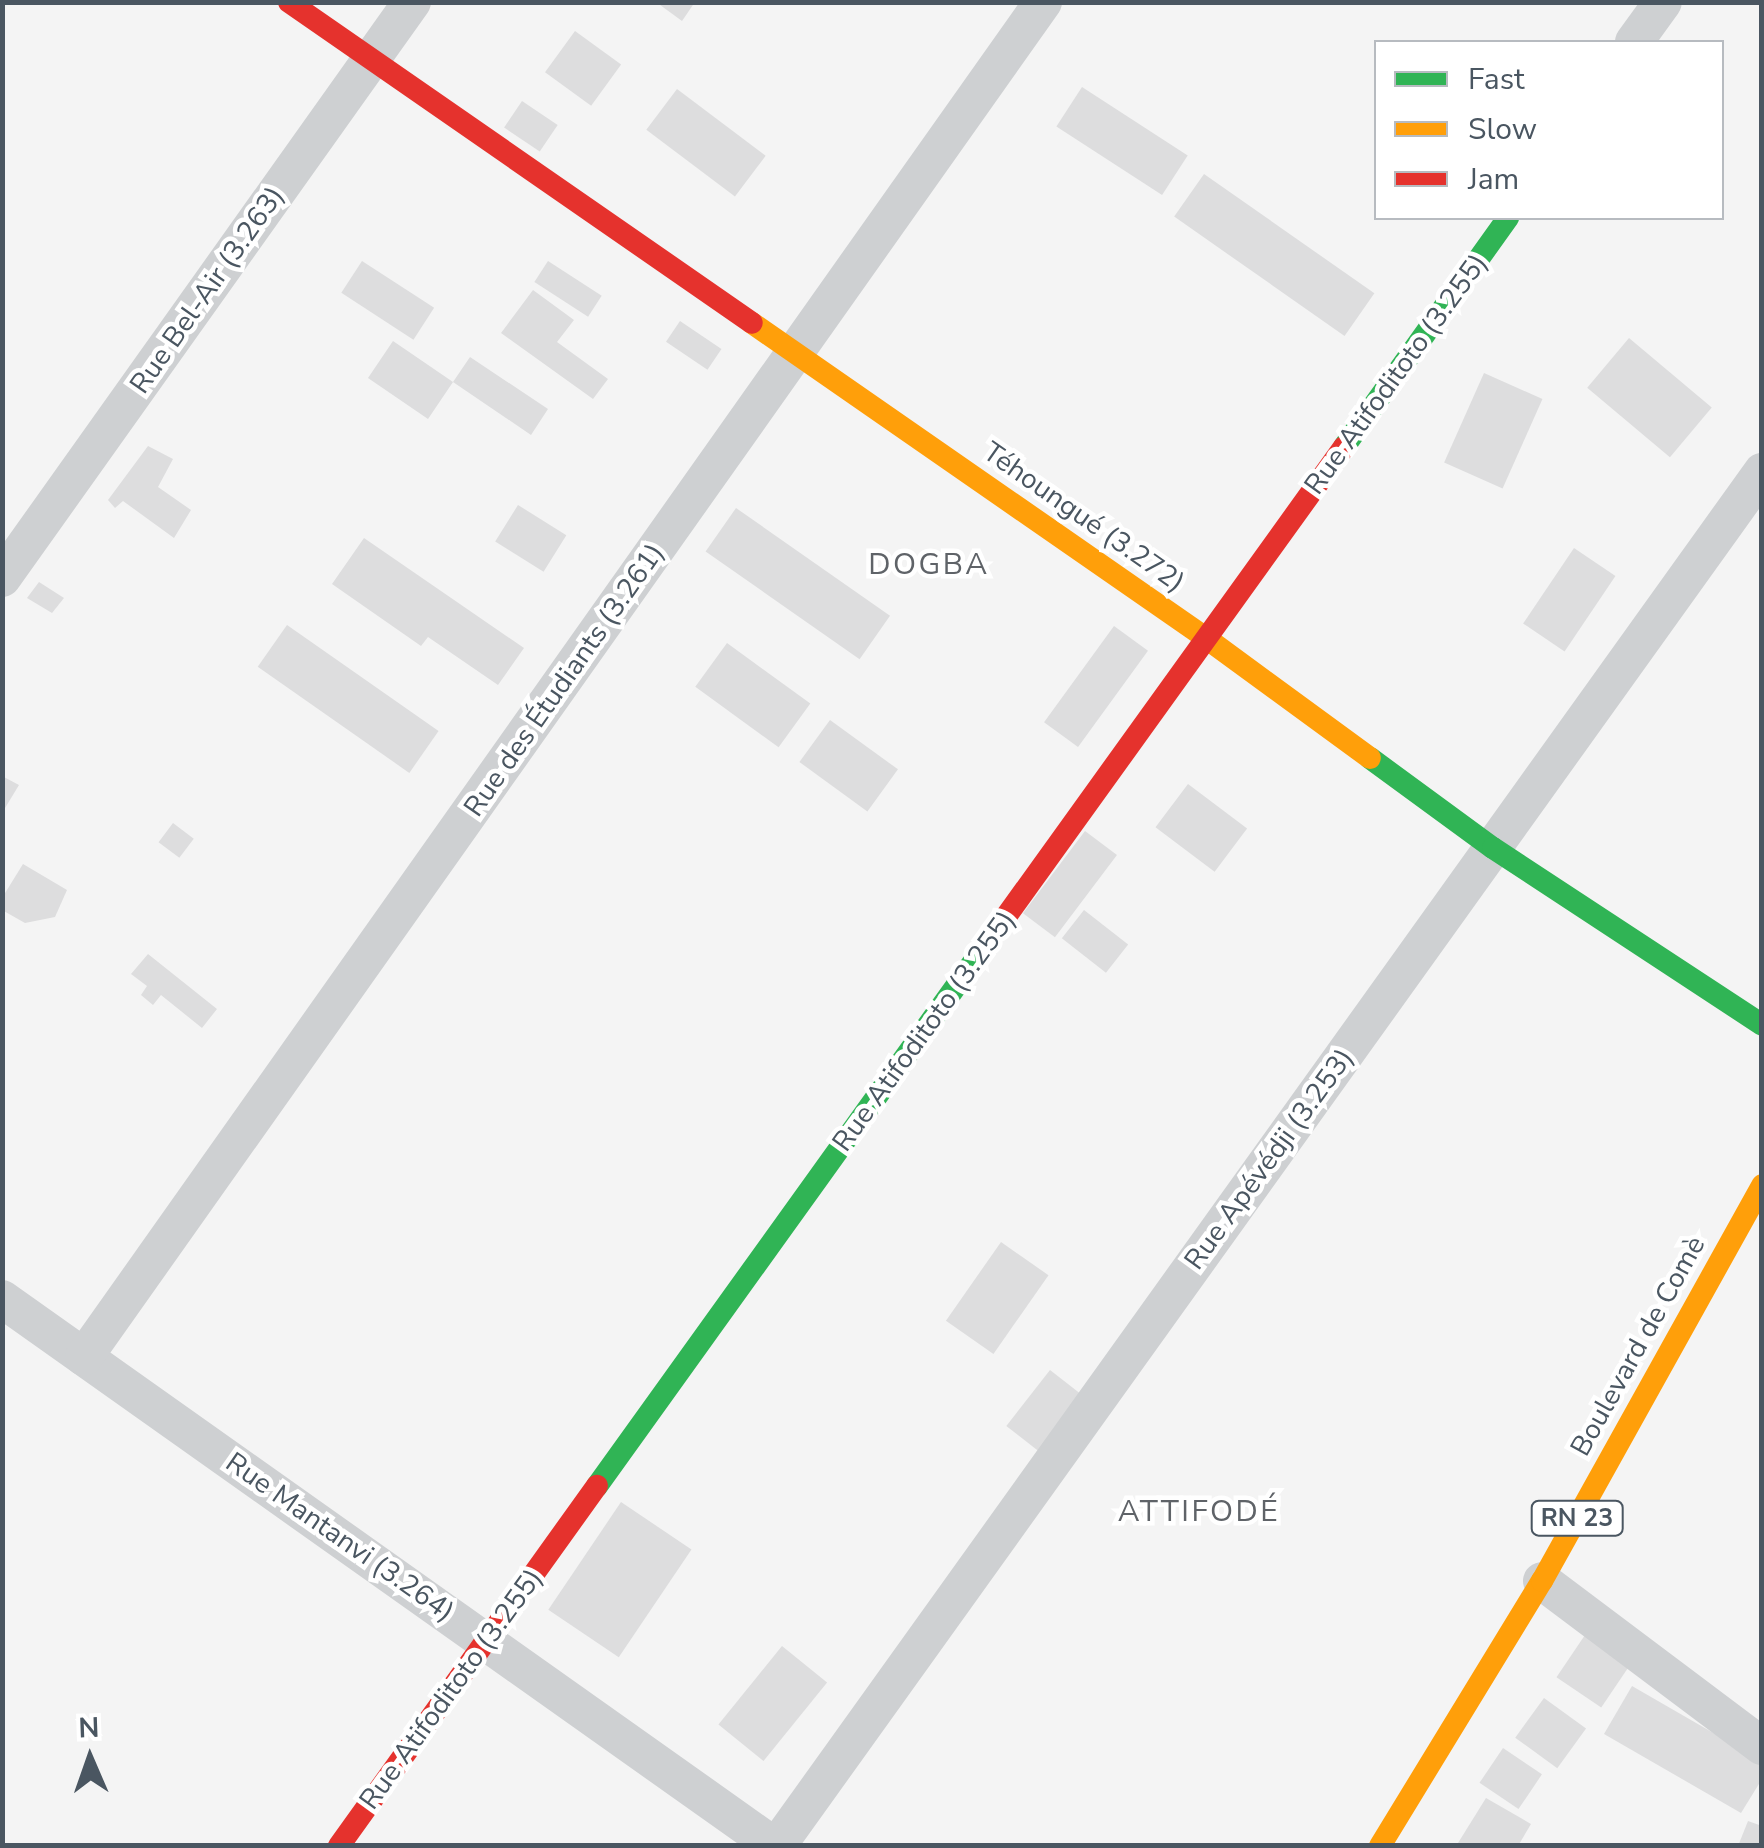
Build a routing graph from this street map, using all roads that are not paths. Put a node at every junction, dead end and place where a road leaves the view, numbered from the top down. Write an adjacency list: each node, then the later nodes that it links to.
1 (289, 2): 6 (street, Téhoungué (3.272))
2 (412, 2): 6 (street, Rue Bel-Air (3.263))
3 (1043, 2): 8 (street, Rue des Étudiants (3.261))
4 (1663, 2): 5 (street)
5 (1635, 40)
6 (371, 60): 8 (street, Téhoungué (3.272)); 10 (street, Rue Bel-Air (3.263))
7 (1507, 220): 11 (street, Rue Atifoditoto (3.255))
8 (795, 353): 11 (street, Téhoungué (3.272)); 16 (street, Rue des Étudiants (3.261))
9 (1762, 472): 12 (street, Rue Apévédji (3.253))
10 (2, 578)
11 (1206, 638): 12 (street, Téhoungué (3.272)); 18 (street, Rue Atifoditoto (3.255))
12 (1492, 848): 13 (street, Téhoungué (3.272)); 21 (street, Rue Apévédji (3.253))
13 (1762, 1025)
14 (1762, 1184): 17 (street, Boulevard de Comè / RN 23)
15 (2, 1298): 16 (street, Rue Mantanvi (3.264))
16 (84, 1357): 18 (street, Rue Mantanvi (3.264))
17 (1542, 1581): 19 (street); 22 (street, Boulevard de Comè / RN 23)
18 (486, 1641): 20 (street, Rue Atifoditoto (3.255)); 21 (street, Rue Mantanvi (3.264))
19 (1762, 1746)
20 (339, 1846)
21 (776, 1846)
22 (1380, 1846)

